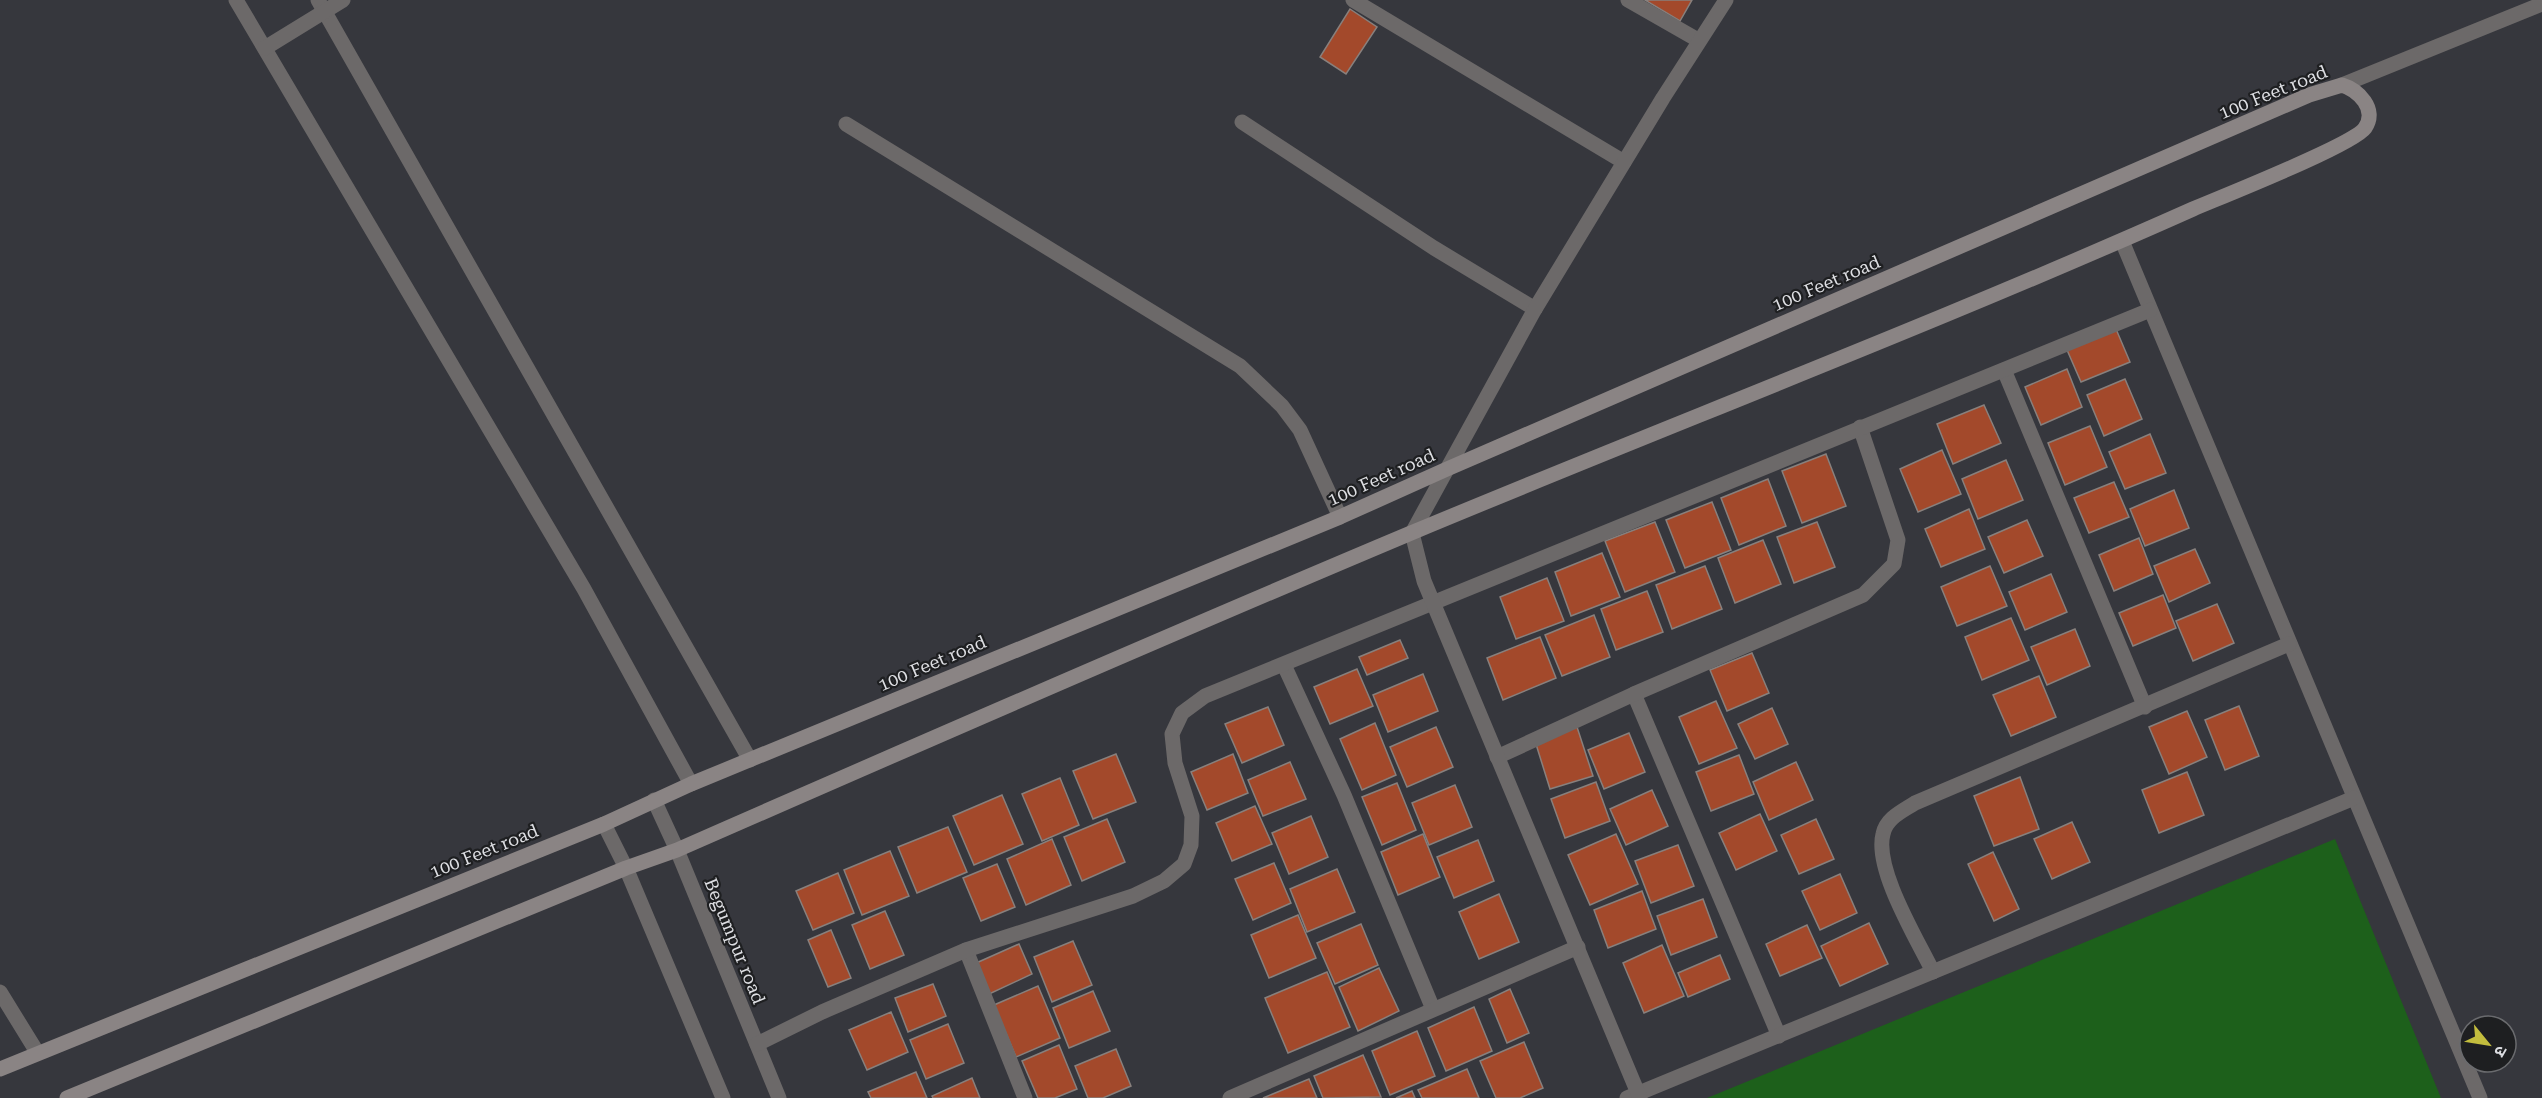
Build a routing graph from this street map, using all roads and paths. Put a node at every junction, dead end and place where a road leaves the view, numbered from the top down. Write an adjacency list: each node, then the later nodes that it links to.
1 (236, 0): 9 (street)
2 (343, 0): 7 (street)
3 (1353, 0): 13 (street)
4 (1628, 0): 8 (street)
5 (1726, 0): 8 (street)
6 (2542, 3): 10 (street)
7 (321, 6): 9 (street); 28 (street)
8 (1698, 40): 13 (street)
9 (265, 48): 29 (street)
10 (2342, 85): 14 (street, 100 Feet road); 19 (street, 100 Feet road)
11 (1242, 122): 15 (street)
12 (846, 124): 20 (street)
13 (1624, 162): 15 (street)
14 (2122, 241): 16 (street); 21 (street, 100 Feet road)
15 (1535, 309): 19 (street)
16 (2150, 310): 17 (street); 23 (street)
17 (2004, 370): 18 (street); 26 (street)
18 (1860, 427): 22 (street); 25 (street)
19 (1447, 469): 20 (street, 100 Feet road); 21 (street)
20 (1340, 517): 28 (street, 100 Feet road)
21 (1412, 533): 22 (street); 33 (street, 100 Feet road)
22 (1433, 603): 24 (street); 27 (street)
23 (2289, 644): 26 (street); 30 (street)
24 (1284, 665): 36 (street); 39 (street)
25 (1634, 694): 27 (street); 40 (street)
26 (2145, 707): 37 (street)
27 (1497, 757): 35 (street)
28 (750, 760): 29 (street, 100 Feet road)
29 (691, 784): 31 (street, 100 Feet road)
30 (2354, 798): 37 (street); 50 (street)
31 (654, 800): 32 (street, 100 Feet road); 33 (street, Begumpur road)
32 (604, 824): 34 (street); 42 (street, 100 Feet road)
33 (677, 850): 34 (street, 100 Feet road); 41 (street, Begumpur road)
34 (626, 868): 45 (street, 100 Feet road); 46 (street)
35 (1578, 947): 39 (street); 44 (street)
36 (966, 950): 41 (street); 48 (street)
37 (1933, 972): 40 (street)
38 (0, 992): 42 (street)
39 (1433, 1008): 49 (street)
40 (1779, 1036): 44 (street)
41 (757, 1044): 47 (street, Begumpur road)
42 (38, 1052): 43 (street, 100 Feet road)
43 (0, 1069)
44 (1635, 1096)
45 (67, 1098)
46 (723, 1098)
47 (779, 1098)
48 (1025, 1098)
49 (1230, 1098)
50 (2480, 1098)

